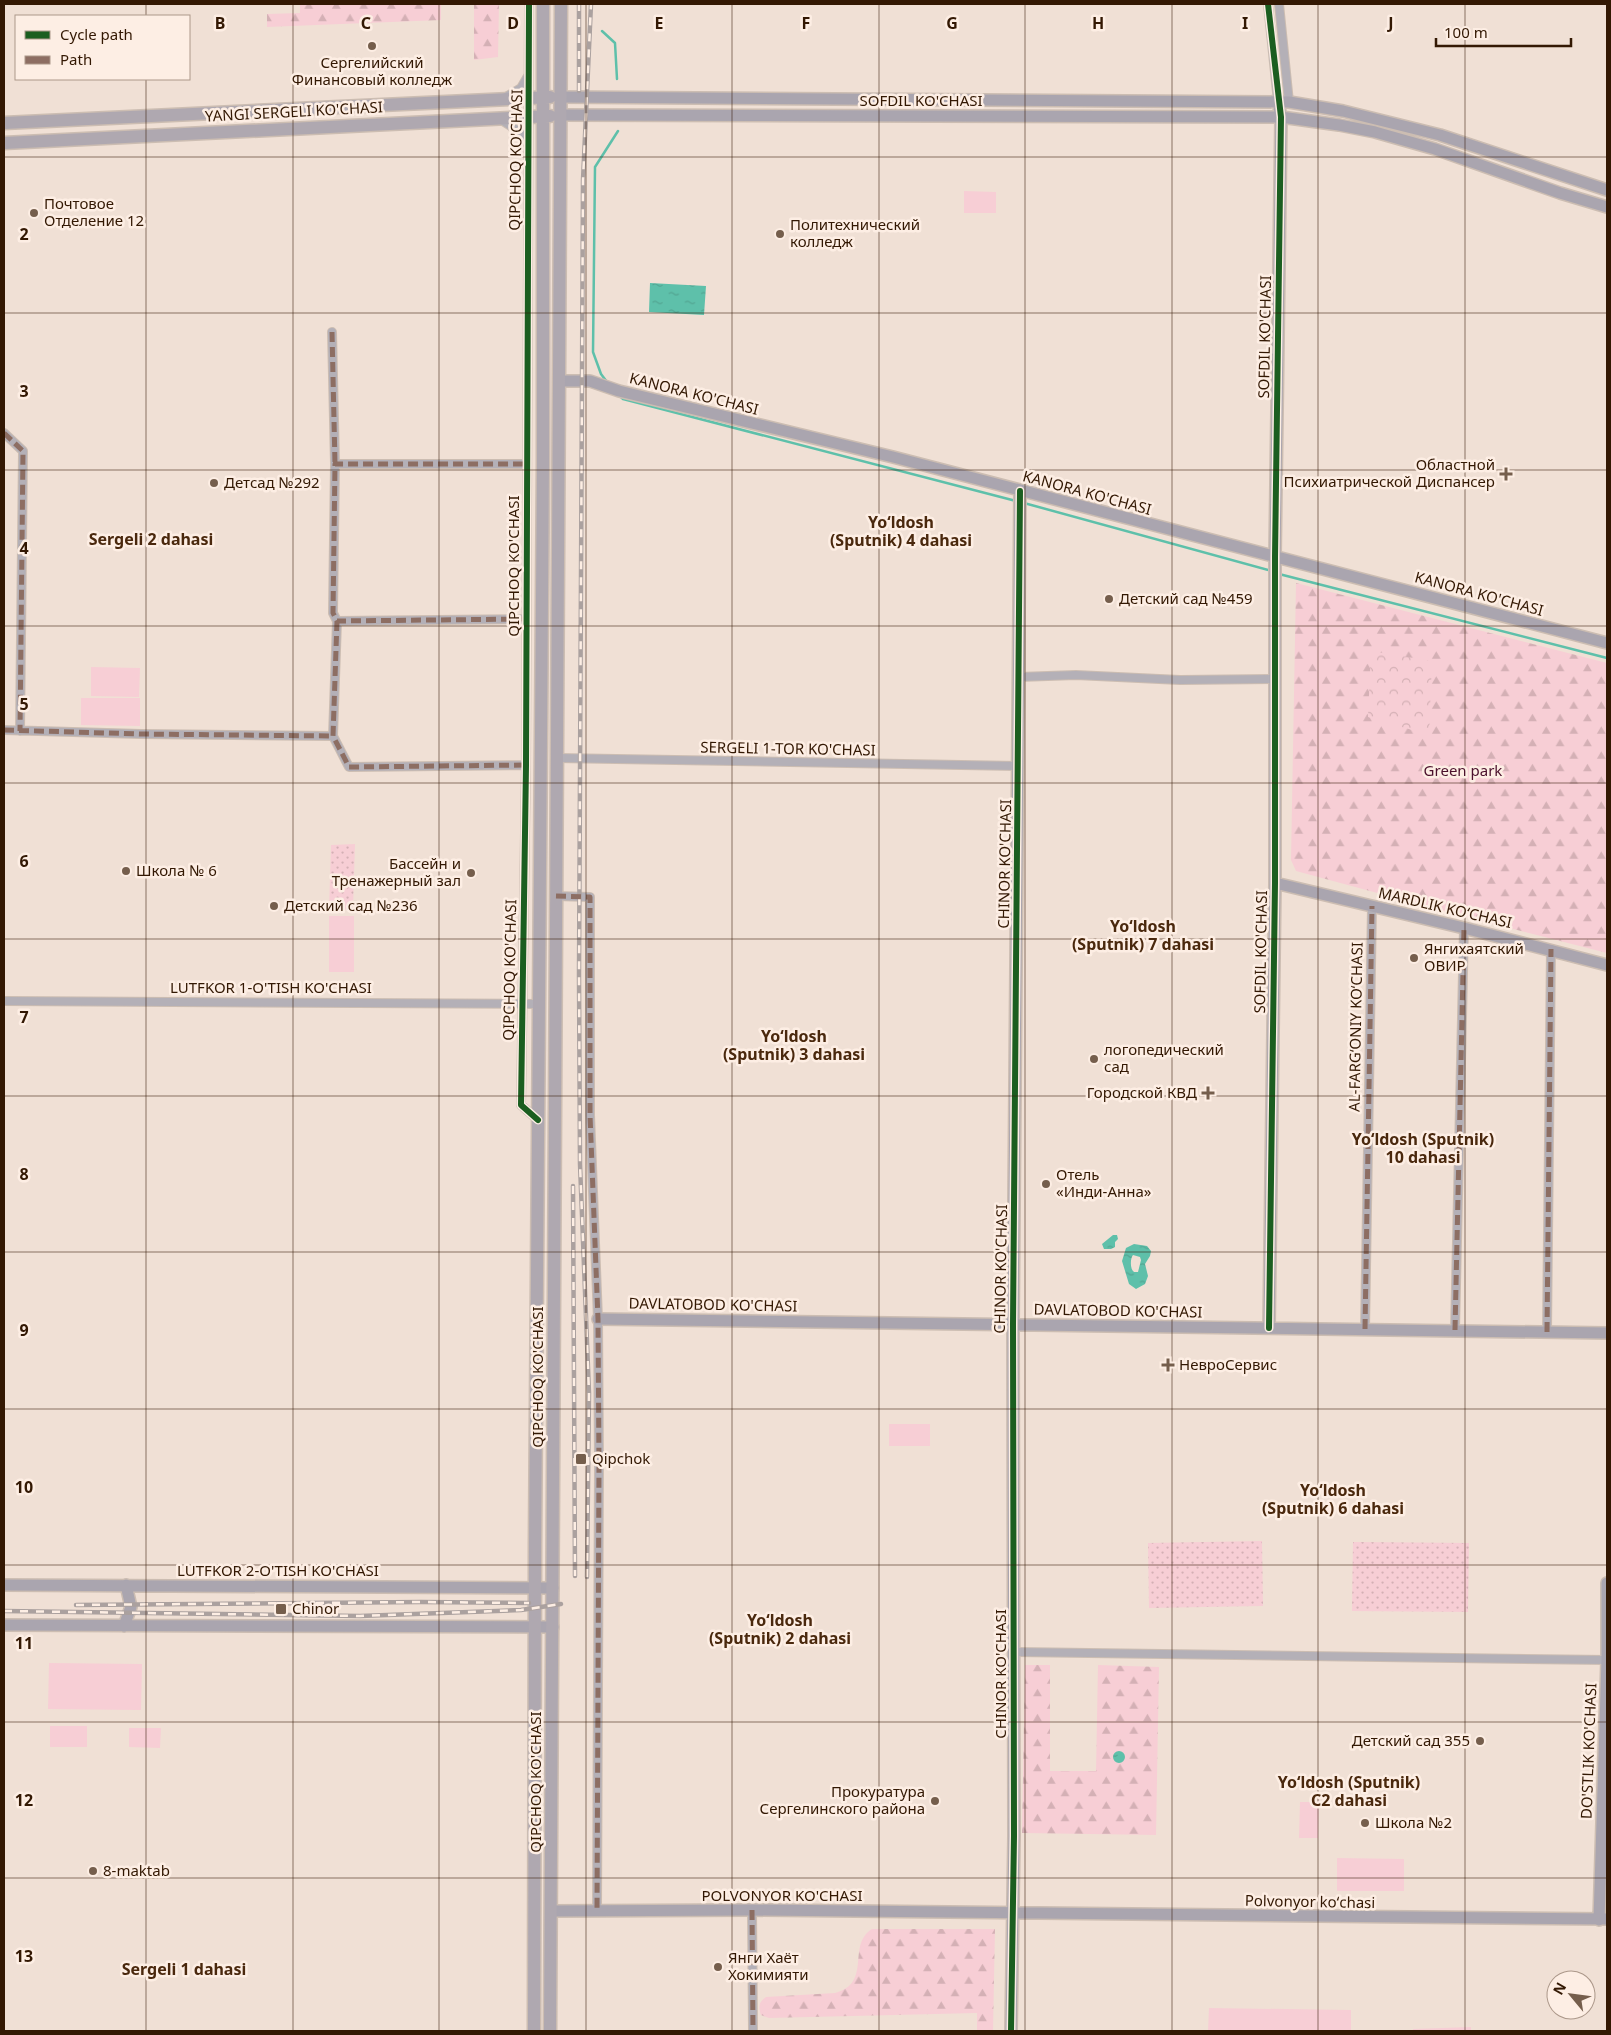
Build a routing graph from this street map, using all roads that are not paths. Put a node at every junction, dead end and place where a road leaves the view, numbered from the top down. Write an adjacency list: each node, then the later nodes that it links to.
1 (529, 4): 6 (street, QIPCHOQ KO'CHASI)
2 (543, 4): 10 (main road, QIPCHOQ KO'CHASI)
3 (561, 4): 7 (main road, QIPCHOQ KO'CHASI)
4 (1268, 4): 13 (street, SOFDIL KO'CHASI)
5 (1279, 4): 13 (street, SOFDIL KO'CHASI)
6 (529, 75): 9 (street, QIPCHOQ KO'CHASI); 12 (street, QIPCHOQ KO'CHASI)
7 (560, 97): 8 (street, SOFDIL KO'CHASI); 10 (main road, YANGI SERGELI KO'CHASI); 14 (main road, QIPCHOQ KO'CHASI)
8 (604, 97): 11 (street, SOFDIL KO'CHASI); 16 (street)
9 (529, 98): 10 (main road, YANGI SERGELI KO'CHASI); 12 (main road, YANGI SERGELI KO'CHASI); 18 (street, QIPCHOQ KO'CHASI)
10 (542, 98): 14 (main road); 15 (main road, QIPCHOQ KO'CHASI)
11 (903, 99): 13 (street, SOFDIL KO'CHASI); 17 (street)
12 (497, 100): 21 (main road, YANGI SERGELI KO'CHASI)
13 (1284, 102): 19 (street, SOFDIL KO'CHASI); 24 (street)
14 (560, 115): 15 (main road, YANGI SERGELI KO'CHASI); 16 (street, SOFDIL KO'CHASI); 28 (main road, QIPCHOQ KO'CHASI)
15 (542, 116): 18 (main road, YANGI SERGELI KO'CHASI); 27 (main road, QIPCHOQ KO'CHASI)
16 (605, 116): 17 (street, SOFDIL KO'CHASI)
17 (904, 116): 19 (street, SOFDIL KO'CHASI)
18 (529, 117): 20 (main road, YANGI SERGELI KO'CHASI); 23 (street, QIPCHOQ KO'CHASI)
19 (1281, 117): 25 (street); 34 (street, SOFDIL KO'CHASI)
20 (497, 118): 22 (main road, YANGI SERGELI KO'CHASI); 23 (street, QIPCHOQ KO'CHASI)
21 (4, 123)
22 (4, 143)
23 (528, 146): 32 (street, QIPCHOQ KO'CHASI)
24 (1607, 190)
25 (1607, 207)
26 (332, 332): 31 (street)
27 (541, 342): 28 (main road); 46 (main road, QIPCHOQ KO'CHASI)
28 (559, 342): 29 (main road, QIPCHOQ KO'CHASI)
29 (559, 381): 33 (street, KANORA KO'CHASI); 43 (main road, QIPCHOQ KO'CHASI)
30 (4, 432): 41 (street)
31 (335, 464): 32 (street); 36 (street)
32 (527, 464): 35 (street, QIPCHOQ KO'CHASI)
33 (1020, 498): 34 (street, KANORA KO'CHASI); 38 (street, CHINOR KO'CHASI)
34 (1275, 567): 37 (street, KANORA KO'CHASI); 39 (street, SOFDIL KO'CHASI)
35 (526, 619): 36 (street); 44 (street, QIPCHOQ KO'CHASI)
36 (337, 621): 42 (street)
37 (1607, 643)
38 (1019, 678): 39 (street); 45 (street, CHINOR KO'CHASI)
39 (1274, 679): 48 (street, SOFDIL KO'CHASI)
40 (4, 730): 41 (street)
41 (20, 731): 42 (street)
42 (333, 736): 44 (street)
43 (557, 758): 45 (street, SERGELI 1-TOR KO'CHASI); 47 (main road, QIPCHOQ KO'CHASI)
44 (526, 766): 55 (street, QIPCHOQ KO'CHASI)
45 (1019, 766): 60 (street, CHINOR KO'CHASI)
46 (539, 862): 47 (main road); 56 (main road, QIPCHOQ KO'CHASI)
47 (556, 862): 49 (main road, QIPCHOQ KO'CHASI)
48 (1275, 883): 50 (street, MARDLIK KO‘CHASI); 61 (street, SOFDIL KO'CHASI)
49 (556, 896): 57 (main road, QIPCHOQ KO'CHASI); 59 (street)
50 (1372, 906): 51 (street, MARDLIK KO‘CHASI); 62 (street, AL-FARG‘ONIY KO‘CHASI)
51 (1464, 928): 52 (street, MARDLIK KO‘CHASI); 63 (street)
52 (1551, 949): 53 (street, MARDLIK KO‘CHASI); 64 (street)
53 (1607, 965)
54 (4, 1001): 55 (street, LUTFKOR 1-O'TISH KO'CHASI)
55 (522, 1004): 56 (street, LUTFKOR 1-O'TISH KO'CHASI); 58 (street, QIPCHOQ KO'CHASI)
56 (539, 1004): 58 (main road, QIPCHOQ KO'CHASI)
57 (555, 1119): 58 (main road); 67 (main road, QIPCHOQ KO'CHASI)
58 (538, 1120): 66 (main road, QIPCHOQ KO'CHASI)
59 (598, 1319): 60 (street, DAVLATOBOD KO'CHASI); 82 (street)
60 (1013, 1324): 61 (street, DAVLATOBOD KO'CHASI); 77 (street, CHINOR KO'CHASI)
61 (1269, 1328): 62 (street, DAVLATOBOD KO'CHASI)
62 (1365, 1329): 63 (street, DAVLATOBOD KO'CHASI)
63 (1455, 1330): 64 (street, DAVLATOBOD KO'CHASI)
64 (1547, 1332): 65 (street, DAVLATOBOD KO'CHASI)
65 (1607, 1333)
66 (537, 1405): 67 (main road); 71 (main road, QIPCHOQ KO'CHASI)
67 (554, 1405): 72 (main road, QIPCHOQ KO'CHASI)
68 (1607, 1583): 78 (street, DO'STLIK KO'CHASI)
69 (4, 1585): 70 (street, LUTFKOR 2-O'TISH KO'CHASI)
70 (126, 1585): 71 (street, LUTFKOR 2-O'TISH KO'CHASI); 74 (street)
71 (535, 1588): 72 (street, LUTFKOR 2-O'TISH KO'CHASI); 76 (main road, QIPCHOQ KO'CHASI)
72 (553, 1588): 75 (main road, QIPCHOQ KO'CHASI)
73 (4, 1625): 74 (street)
74 (124, 1626): 76 (street)
75 (553, 1627): 76 (street); 81 (main road, QIPCHOQ KO'CHASI)
76 (536, 1628): 80 (main road, QIPCHOQ KO'CHASI)
77 (1014, 1652): 78 (street); 85 (street, CHINOR KO'CHASI)
78 (1607, 1660): 79 (street, DO'STLIK KO'CHASI)
79 (1607, 1703): 86 (street, DO'STLIK KO'CHASI)
80 (534, 1888): 81 (main road); 87 (main road, QIPCHOQ KO'CHASI)
81 (552, 1888): 84 (main road, QIPCHOQ KO'CHASI)
82 (597, 1910): 83 (street, POLVONYOR KO'CHASI); 84 (street, POLVONYOR KO'CHASI)
83 (752, 1910): 85 (street, POLVONYOR KO'CHASI); 89 (street)
84 (551, 1911): 88 (main road, QIPCHOQ KO'CHASI)
85 (1012, 1914): 86 (street, Polvonyor koʻchasi); 90 (street, CHINOR KO'CHASI)
86 (1603, 1920)
87 (534, 2031)
88 (550, 2031)
89 (753, 2031)
90 (1011, 2031)

